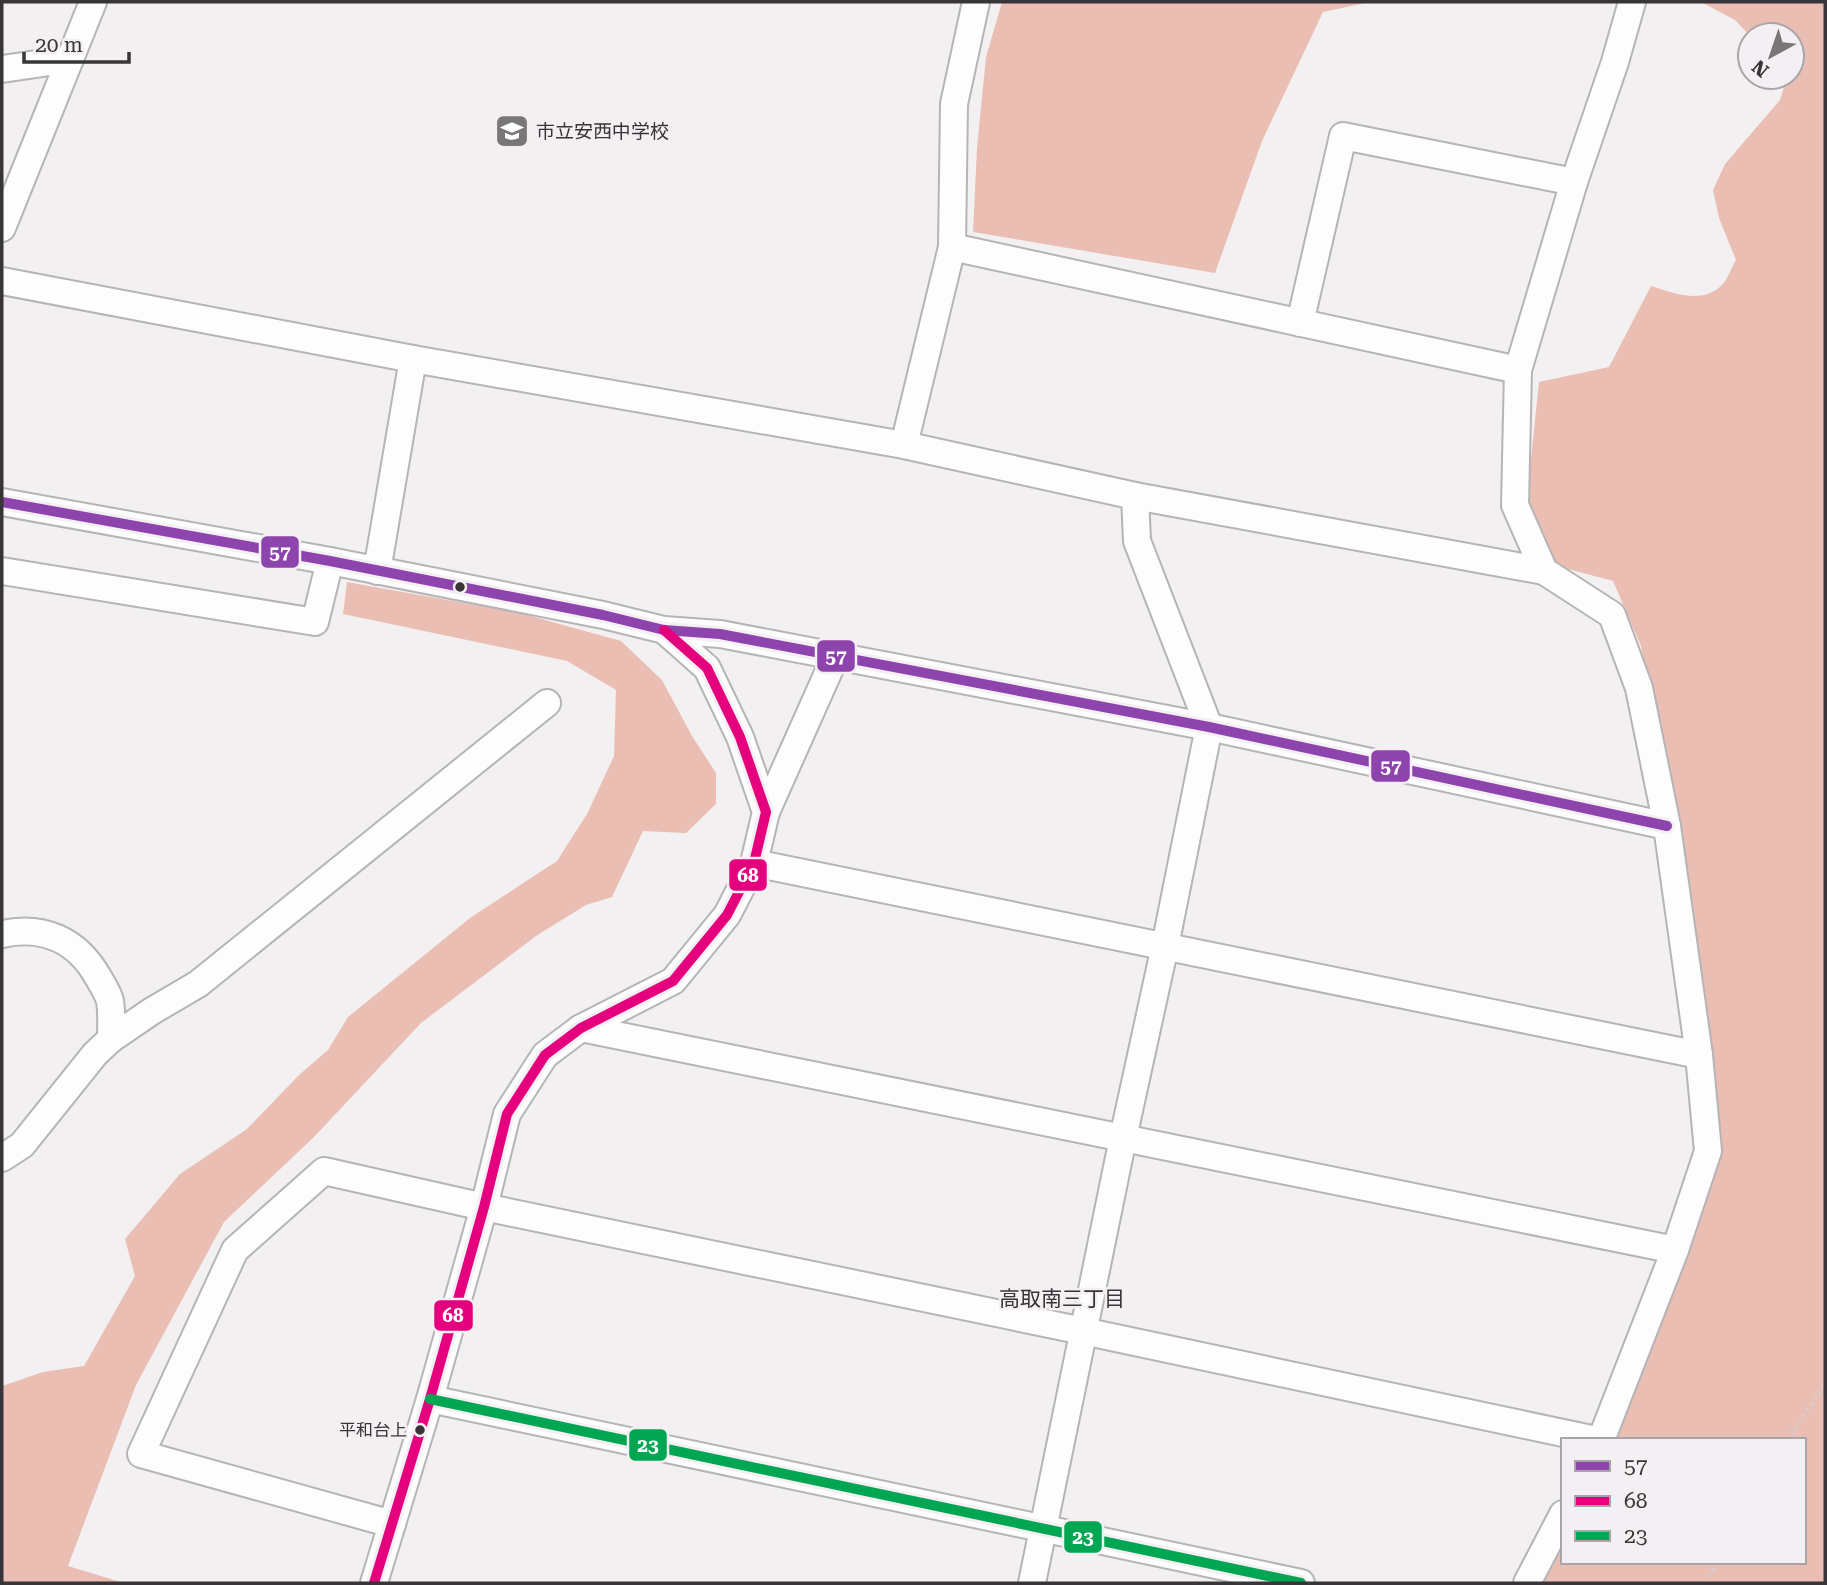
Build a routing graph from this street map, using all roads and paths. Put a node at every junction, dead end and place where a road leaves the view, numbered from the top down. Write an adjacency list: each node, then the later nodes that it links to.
1 (93, 2): 4 (street)
2 (976, 2): 8 (street)
3 (1627, 3): 6 (street)
4 (70, 59): 5 (street); 7 (street)
5 (2, 69)
6 (1574, 182): 10 (street); 12 (street)
7 (2, 228)
8 (952, 247): 10 (street); 13 (street)
9 (2, 281): 11 (street)
10 (1300, 323): 12 (street)
11 (413, 359): 13 (street); 18 (street)
12 (1518, 370): 19 (street)
13 (904, 445): 14 (street)
14 (1135, 496): 19 (street); 23 (street)
15 (2, 502): 16 (street)
16 (330, 561): 17 (street); 18 (street)
17 (2, 570)
18 (377, 571): 20 (street)
19 (1544, 571): 25 (street)
20 (664, 630): 21 (street); 24 (street)
21 (836, 655): 23 (street); 24 (street)
22 (547, 703): 30 (street)
23 (1209, 727): 25 (street); 28 (street)
24 (766, 813): 26 (street)
25 (1667, 826): 31 (street)
26 (754, 863): 28 (street); 29 (street)
27 (2, 934): 30 (street)
28 (1165, 946): 31 (street); 32 (street)
29 (581, 1028): 32 (street); 34 (street)
30 (111, 1039): 33 (street)
31 (1699, 1055): 35 (street)
32 (1123, 1138): 35 (street); 36 (street)
33 (2, 1158)
34 (484, 1207): 36 (street); 38 (street); 43 (street)
35 (1675, 1250): 40 (street)
36 (1083, 1331): 39 (street); 44 (street)
37 (1825, 1383): 41 (path)
38 (430, 1399): 43 (street); 44 (street)
39 (1589, 1438)
40 (1599, 1438)
41 (1789, 1438)
42 (1561, 1518): 49 (street)
43 (392, 1524): 46 (street)
44 (1044, 1528): 47 (street); 48 (street)
45 (1716, 1564): 50 (path)
46 (374, 1583)
47 (1032, 1583)
48 (1301, 1583)
49 (1527, 1583)
50 (1706, 1583)

